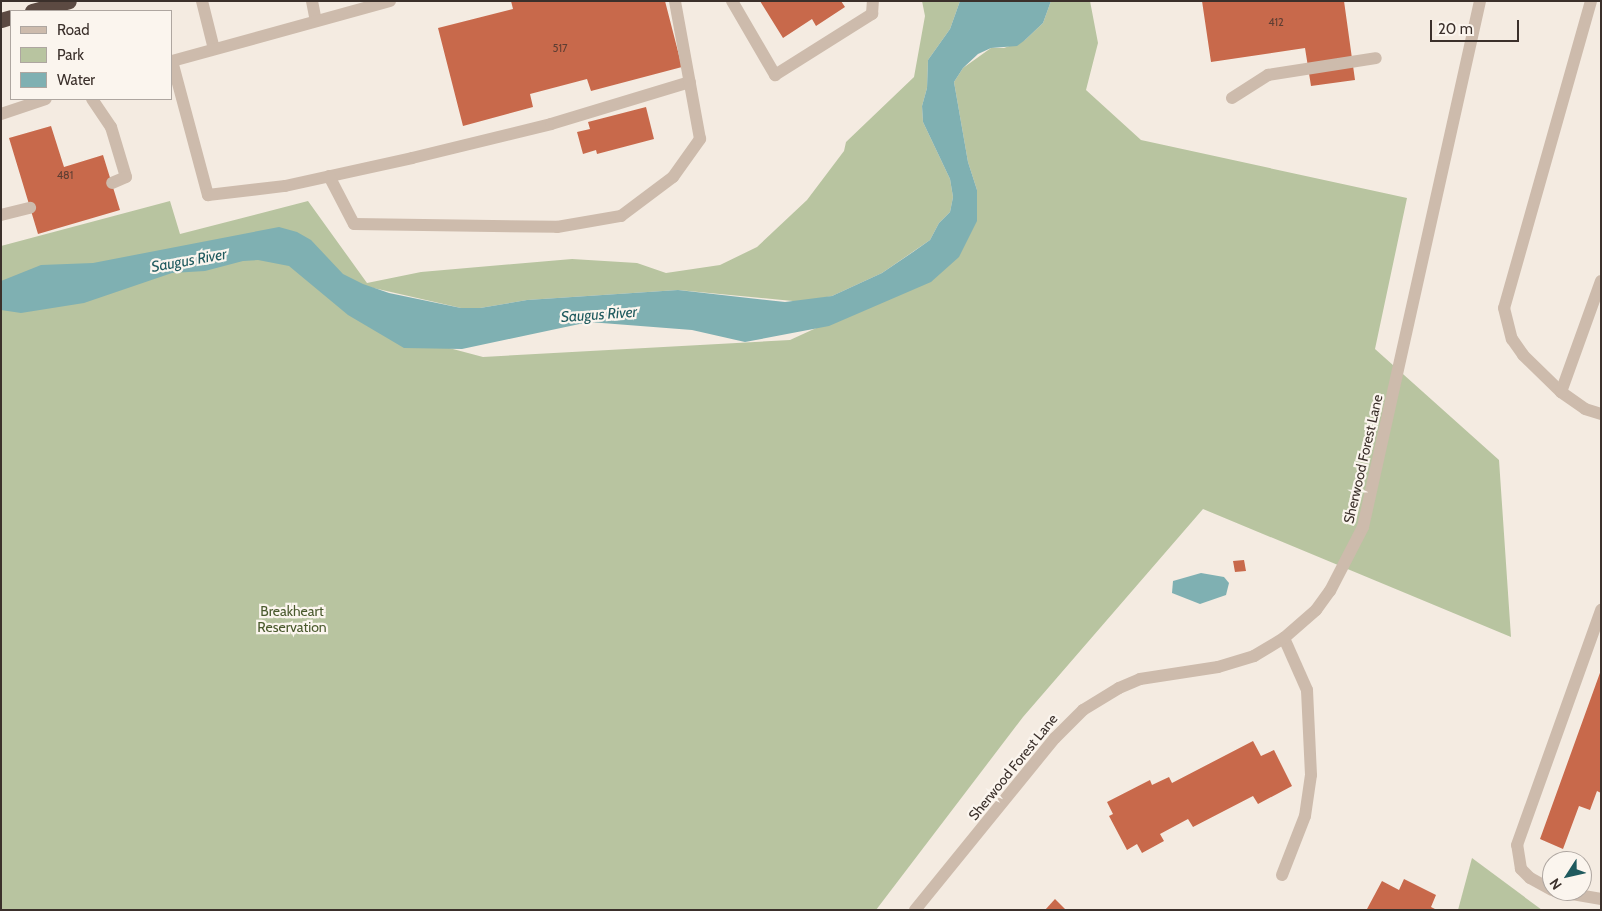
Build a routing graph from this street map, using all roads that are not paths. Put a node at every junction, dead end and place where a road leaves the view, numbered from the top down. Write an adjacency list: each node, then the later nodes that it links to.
1 (202, 1): 12 (street)
2 (312, 1): 11 (street)
3 (390, 1): 11 (street)
4 (675, 1): 14 (street)
5 (732, 1): 6 (street)
6 (873, 1)
7 (1480, 1): 27 (street, Sherwood Forest Lane)
8 (1591, 1): 24 (street)
9 (65, 5): 10 (highway)
10 (38, 10)
11 (316, 21): 12 (street)
12 (214, 49): 19 (street)
13 (1376, 58): 15 (street)
14 (690, 82): 19 (street); 19 (street)
15 (1232, 98)
16 (43, 100): 18 (street)
17 (93, 100): 20 (street)
18 (1, 114)
19 (329, 176)
20 (112, 183)
21 (30, 208): 22 (street)
22 (1, 215)
23 (1601, 281): 24 (street)
24 (1561, 392): 25 (street)
25 (1601, 414)
26 (1601, 610): 29 (street)
27 (1284, 638): 28 (street); 30 (street, Sherwood Forest Lane)
28 (1282, 875)
29 (1542, 884)
30 (915, 910)

